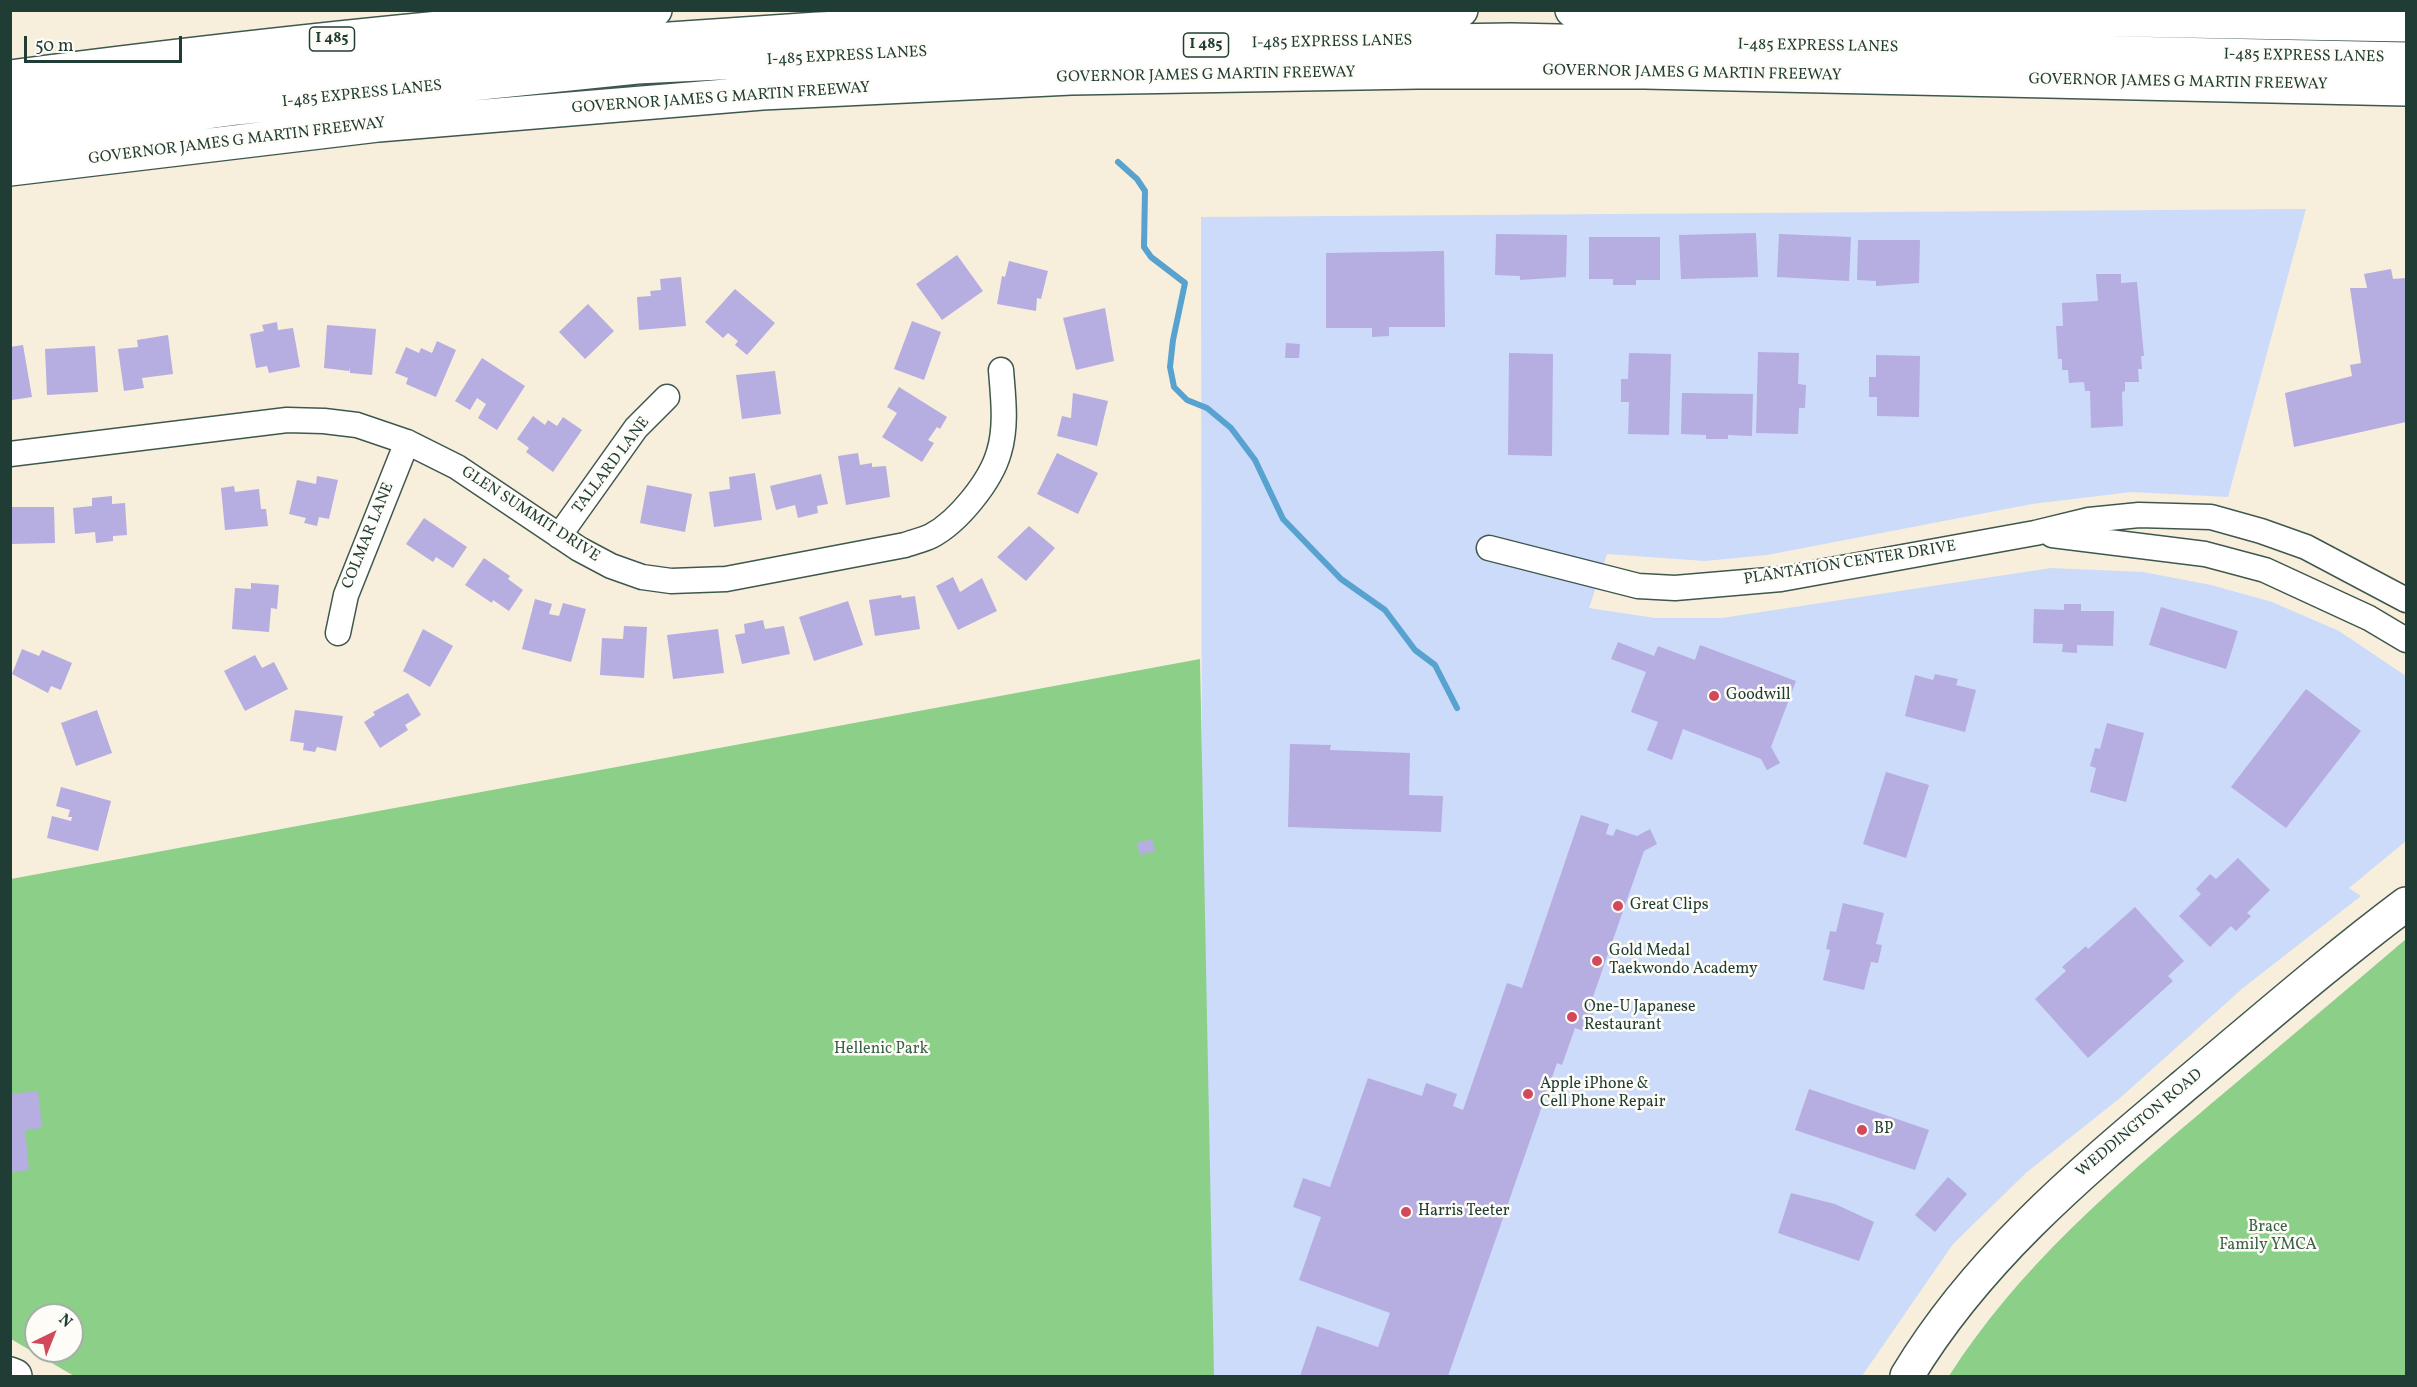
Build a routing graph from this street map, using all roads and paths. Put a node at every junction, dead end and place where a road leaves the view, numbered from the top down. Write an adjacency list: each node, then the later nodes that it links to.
1 (655, 10): 6 (main road, I 485)
2 (1461, 10): 8 (main road, I-485 EXPRESS LANES / I 485)
3 (1572, 10): 4 (main road, I-485 EXPRESS LANES)
4 (2406, 25)
5 (2406, 59): 9 (main road, I-485 EXPRESS LANES / I 485)
6 (10, 77)
7 (2406, 88): 10 (main road, GOVERNOR JAMES G MARTIN FREEWAY / I 485)
8 (10, 109)
9 (10, 139)
10 (10, 169)
11 (1001, 370): 16 (street, GLEN SUMMIT DRIVE)
12 (667, 397): 16 (street, TALLARD LANE)
13 (407, 442): 14 (street, GLEN SUMMIT DRIVE); 16 (street, GLEN SUMMIT DRIVE); 19 (street, COLMAR LANE)
14 (10, 454)
15 (2035, 533): 17 (street, PLANTATION CENTER DRIVE); 18 (street, PLANTATION CENTER DRIVE); 20 (street, PLANTATION CENTER DRIVE)
16 (560, 536)
17 (1489, 548)
18 (2406, 600)
19 (338, 633)
20 (2406, 640)
21 (2406, 904): 24 (main road, WEDDINGTON ROAD)
22 (10, 1374): 23 (main road)
23 (15, 1377)
24 (1907, 1377)

